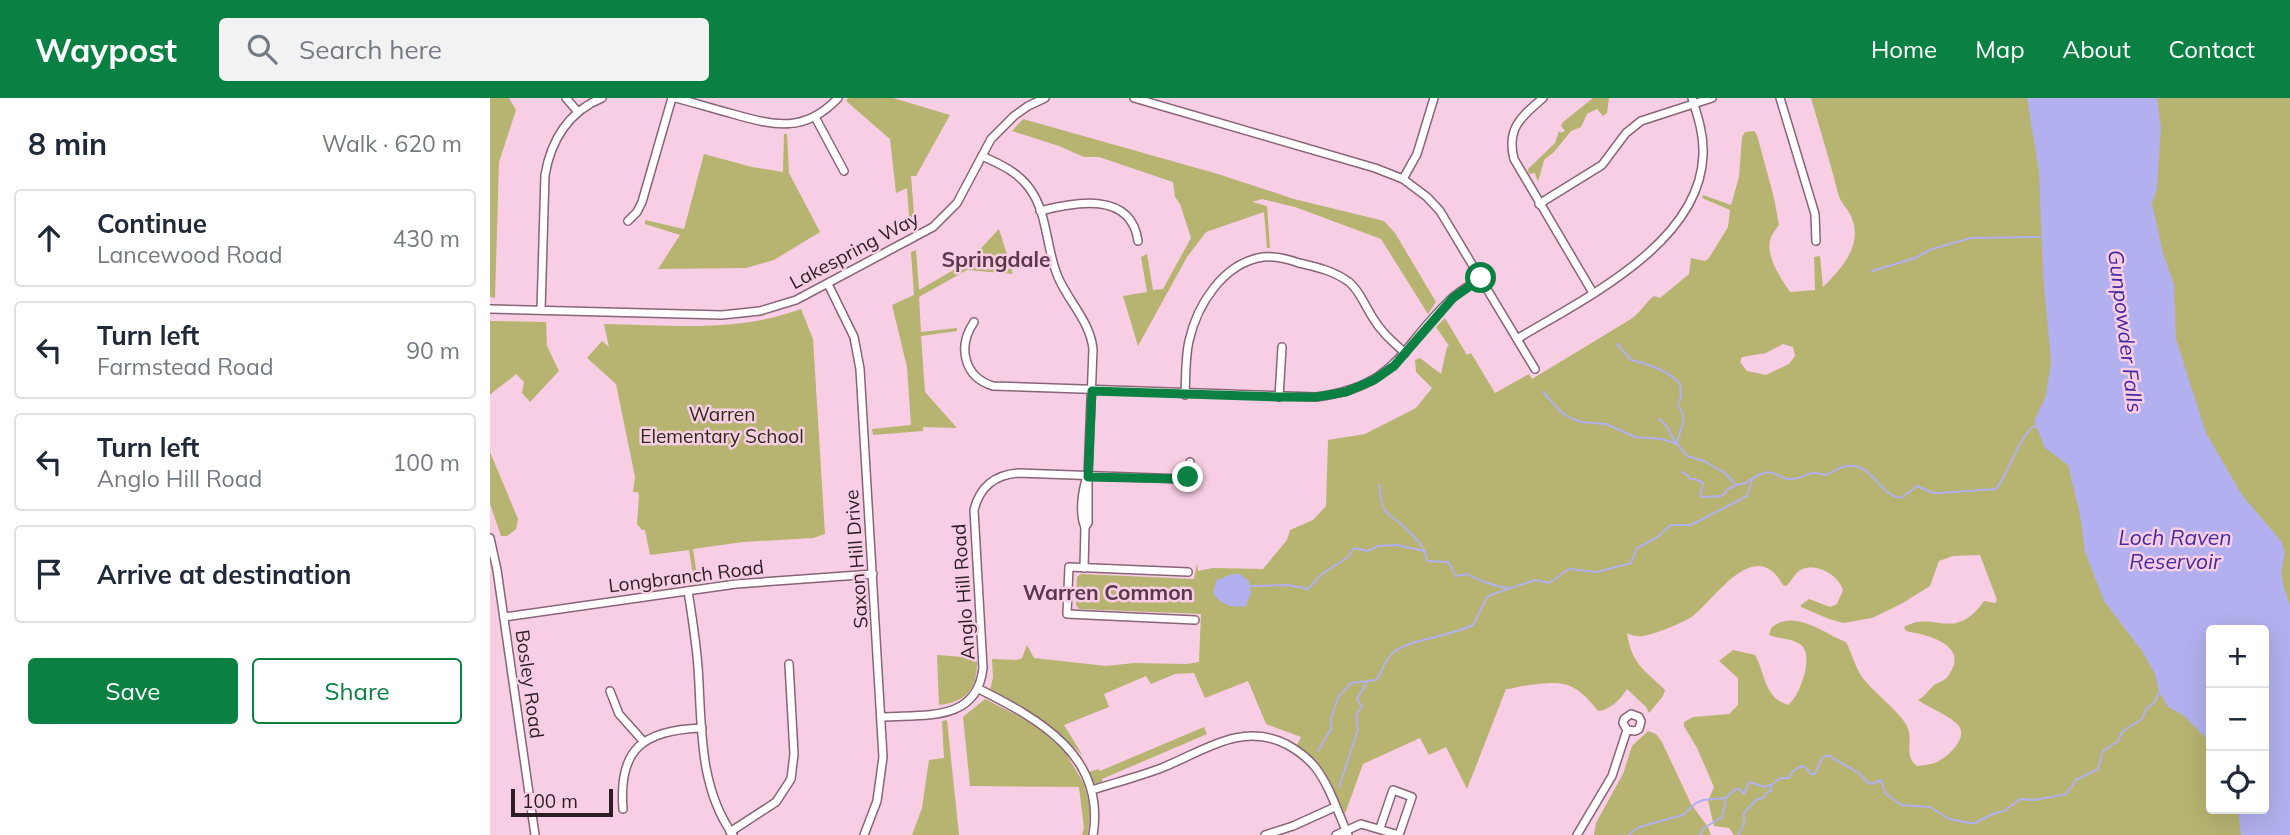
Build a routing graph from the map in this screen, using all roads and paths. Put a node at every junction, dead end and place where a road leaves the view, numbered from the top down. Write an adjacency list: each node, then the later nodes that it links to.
1 (566, 98): 12 (street)
2 (602, 98): 12 (street)
3 (674, 98): 13 (street); 19 (street)
4 (838, 98): 13 (street)
5 (1045, 98): 14 (street, Lakespring Way)
6 (1134, 98): 16 (street)
7 (1434, 98): 16 (street)
8 (1544, 98): 17 (street)
9 (1712, 98): 11 (street)
10 (1780, 98): 21 (street)
11 (1693, 101): 17 (street); 24 (street)
12 (578, 112): 26 (street)
13 (815, 117): 15 (street)
14 (982, 156): 18 (street); 23 (street, Lakespring Way)
15 (844, 171)
16 (1403, 179): 22 (street)
17 (1539, 204): 24 (street)
18 (1040, 211): 20 (street); 32 (street)
19 (628, 221)
20 (1138, 241)
21 (1816, 241)
22 (1481, 278): 28 (street); 30 (street)
23 (828, 284): 26 (street, Lakespring Way); 40 (street, Saxon Hill Drive)
24 (1593, 293): 28 (street)
25 (490, 309): 26 (street, Lakespring Way)
26 (541, 310)
27 (974, 322): 32 (street)
28 (1517, 339): 31 (street)
29 (1282, 347): 34 (street)
30 (1405, 353): 33 (street); 34 (street)
31 (1535, 369)
32 (1092, 391): 33 (street); 36 (street)
33 (1185, 394): 34 (street)
34 (1279, 397)
35 (1190, 462): 36 (street, Anglo Hill Road)
36 (1088, 477): 38 (street); 45 (street, Anglo Hill Road)
37 (490, 538): 42 (street, Bosley Road)
38 (1084, 568): 39 (street); 43 (street)
39 (1188, 572)
40 (873, 574): 41 (street, Longbranch Road); 47 (street, Saxon Hill Drive)
41 (688, 591): 42 (street, Longbranch Road); 48 (street)
42 (504, 617): 57 (street, Bosley Road)
43 (1195, 620)
44 (789, 664): 56 (street)
45 (979, 689): 47 (street); 51 (street)
46 (610, 691): 50 (street)
47 (882, 717): 58 (street, Saxon Hill Drive)
48 (702, 728): 50 (street); 56 (street)
49 (1627, 730): 62 (street)
50 (644, 742): 53 (street)
51 (1092, 790): 52 (street); 59 (street)
52 (1335, 807): 55 (street); 60 (street)
53 (623, 809)
54 (1380, 828): 54 (street); 55 (street)
55 (1347, 832): 61 (street)
56 (732, 833)
57 (535, 835)
58 (864, 835)
59 (1093, 835)
60 (1265, 835)
61 (1336, 835)
62 (1577, 835)

